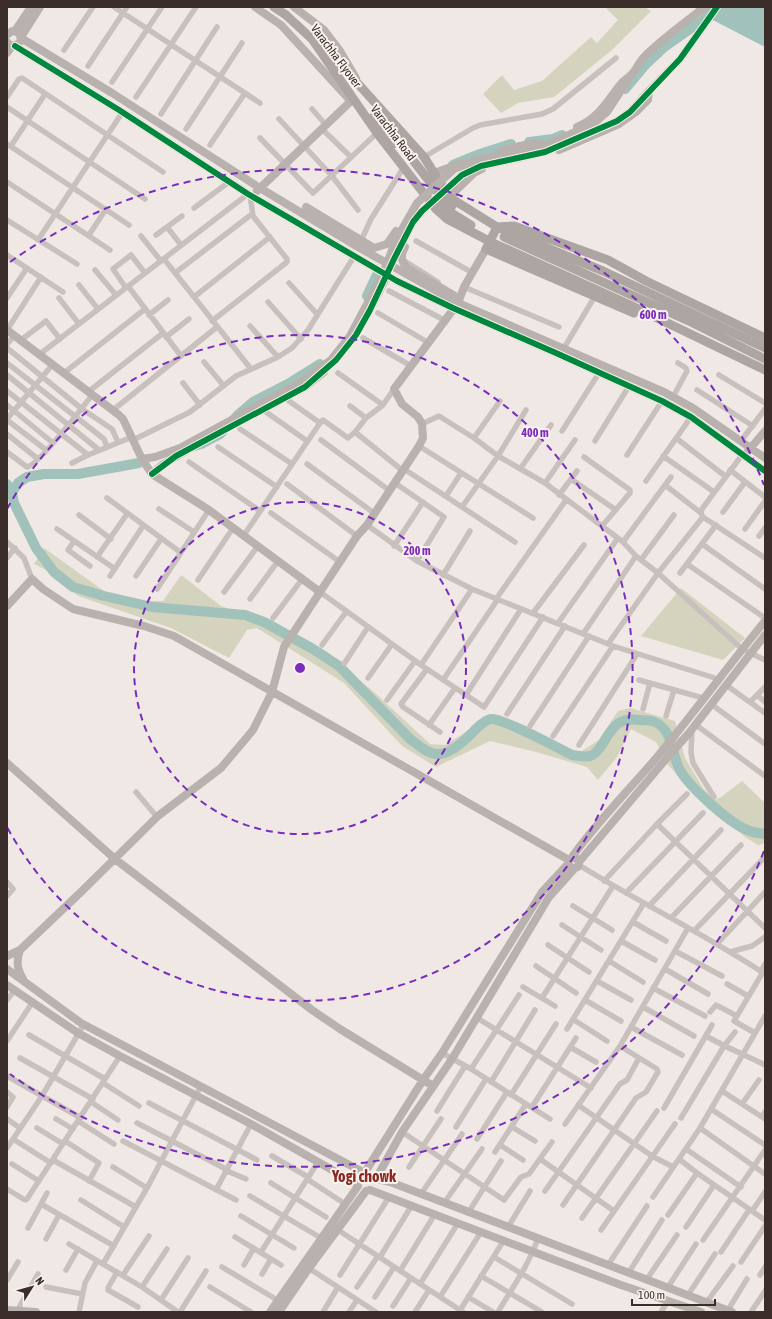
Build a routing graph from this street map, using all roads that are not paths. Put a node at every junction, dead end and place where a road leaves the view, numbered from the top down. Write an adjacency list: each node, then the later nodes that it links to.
1 (31, 7): 17 (street)
2 (40, 7): 17 (street)
3 (93, 7): 22 (street)
4 (114, 7): 14 (street)
5 (127, 7): 14 (street)
6 (162, 7): 16 (street)
7 (196, 7): 20 (street)
8 (255, 7): 39 (street)
9 (274, 7): 18 (main road, Varachha Flyover)
10 (283, 7): 18 (main road, Varachha Flyover)
11 (294, 7): 29 (street)
12 (705, 7): 26 (street)
13 (717, 7): 30 (street)
14 (123, 13): 16 (street); 25 (street)
15 (217, 27): 24 (street)
16 (147, 29): 20 (street); 28 (street)
17 (14, 33): 21 (street); 31 (street)
18 (314, 38): 29 (main road, Varachha Flyover); 39 (main road, Varachha Flyover)
19 (242, 43): 27 (street)
20 (171, 45): 24 (street); 35 (street)
21 (10, 47): 36 (street)
22 (64, 50)
23 (616, 58): 55 (street)
24 (196, 60): 27 (street); 43 (street)
25 (88, 66)
26 (631, 75): 60 (street, bridge); 69 (street, bridge)
27 (220, 77): 32 (street); 47 (street)
28 (112, 82)
29 (361, 87): 37 (main road, Varachha Flyover)
30 (649, 91): 67 (street, bridge); 74 (street, bridge)
31 (112, 93): 36 (street); 65 (street)
32 (245, 93): 38 (street); 52 (street)
33 (46, 94): 34 (street); 45 (street); 49 (street)
34 (7, 97)
35 (136, 97)
36 (106, 102): 42 (street)
37 (375, 102): 55 (main road, Varachha Flyover); 85 (main road)
38 (260, 103)
39 (357, 105): 46 (street); 48 (main road, Varachha Road); 85 (main road)
40 (7, 107): 45 (street)
41 (312, 109): 46 (street)
42 (122, 113): 49 (street); 63 (street)
43 (160, 114)
44 (279, 119): 53 (street)
45 (28, 121): 51 (street); 56 (street)
46 (324, 127): 53 (street); 54 (street)
47 (186, 129)
48 (377, 133): 54 (street); 58 (main road, Varachha Road)
49 (107, 134): 56 (street); 59 (street)
50 (260, 138): 57 (street)
51 (9, 145): 64 (street)
52 (210, 145)
53 (304, 146): 57 (street); 61 (street)
54 (351, 157): 61 (street)
55 (424, 157): 60 (main road, Varachha Flyover)
56 (89, 161): 64 (street); 68 (street)
57 (284, 165): 61 (street); 65 (street)
58 (407, 170): 85 (main road, Varachha Road); 89 (street)
59 (163, 172)
60 (434, 173): 67 (main road, Varachha Flyover)
61 (332, 176): 73 (street)
62 (7, 182): 75 (street)
63 (229, 182): 66 (street); 71 (street)
64 (72, 187): 72 (street); 75 (street)
65 (260, 188): 66 (street); 70 (street)
66 (250, 195): 76 (street); 88 (street); 92 (street)
67 (449, 197): 85 (main road)
68 (145, 199)
69 (417, 203): 70 (street, bridge); 224 (street, bridge)
70 (290, 206): 89 (street)
71 (194, 208)
72 (106, 209): 79 (street); 81 (street)
73 (358, 210)
74 (422, 211): 114 (street, bridge); 235 (street, bridge)
75 (55, 213): 81 (street); 86 (street)
76 (252, 214): 84 (street); 99 (street)
77 (182, 216): 80 (street)
78 (7, 220): 86 (street)
79 (129, 225)
80 (167, 228): 82 (street); 88 (street)
81 (89, 235): 90 (street)
82 (156, 235)
83 (141, 236): 93 (street)
84 (270, 237): 110 (street); 123 (street)
85 (492, 238): 100 (street); 109 (main road); 132 (main road); 139 (main road); 143 (main road); 148 (main road); 151 (main road)
86 (38, 240): 95 (street)
87 (416, 241): 100 (street)
88 (181, 245): 93 (street)
89 (358, 247): 114 (street)
90 (110, 250)
91 (7, 255): 96 (street)
92 (354, 255): 114 (street); 119 (street)
93 (162, 260): 98 (street); 99 (street)
94 (402, 260): 114 (street)
95 (77, 264)
96 (27, 268): 101 (street); 111 (street)
97 (95, 270): 108 (street)
98 (145, 273): 104 (street); 104 (street)
99 (175, 273): 110 (street)
100 (472, 273): 105 (street)
101 (41, 277): 107 (street); 128 (street)
102 (288, 282): 119 (street)
103 (79, 285): 117 (street)
104 (127, 287): 108 (street); 116 (street)
105 (464, 287): 114 (street); 126 (street)
106 (389, 291): 122 (street)
107 (63, 292)
108 (116, 295): 117 (street)
109 (595, 296): 138 (street); 158 (main road)
110 (194, 297): 123 (street)
111 (7, 298)
112 (59, 298): 124 (street)
113 (168, 300): 120 (street)
114 (457, 300): 122 (street); 138 (street); 152 (street)
115 (268, 302): 134 (street)
116 (145, 309): 120 (street); 153 (street)
117 (98, 310): 124 (street)
118 (378, 313): 135 (street)
119 (317, 314): 134 (street)
120 (149, 315): 129 (street)
121 (189, 319): 129 (street)
122 (444, 320): 135 (street)
123 (212, 321): 127 (street)
124 (79, 324): 133 (street)
125 (250, 326): 142 (street)
126 (559, 327)
127 (217, 328): 141 (street); 150 (street)
128 (7, 330): 130 (street)
129 (164, 335): 141 (street); 167 (street)
130 (18, 338): 133 (street); 136 (street); 140 (street)
131 (363, 338): 149 (street)
132 (765, 338)
133 (60, 339): 140 (street)
134 (301, 340): 142 (street)
135 (429, 343): 149 (street)
136 (7, 344)
137 (7, 348): 157 (street)
138 (564, 348): 168 (street)
139 (765, 348)
140 (40, 354): 147 (street)
141 (181, 356): 181 (street)
142 (278, 357): 150 (street)
143 (765, 358)
144 (204, 362): 161 (street)
145 (7, 363): 160 (street)
146 (678, 363): 168 (street)
147 (53, 364): 153 (street); 157 (street)
148 (765, 364)
149 (411, 366): 163 (street)
150 (251, 369): 161 (street)
151 (765, 370)
152 (599, 372): 162 (street); 194 (street)
153 (64, 373): 167 (street)
154 (338, 373): 176 (street)
155 (7, 375): 166 (street)
156 (719, 375): 173 (street)
157 (42, 377): 160 (street); 178 (street)
158 (765, 377)
159 (184, 383): 175 (street)
160 (36, 385): 166 (street); 184 (street)
161 (224, 386): 175 (street)
162 (629, 386): 171 (street); 205 (street)
163 (394, 389): 176 (street); 190 (street)
164 (697, 390): 192 (street)
165 (7, 391): 172 (street)
166 (29, 393): 172 (street); 189 (street)
167 (90, 394): 178 (street); 181 (street)
168 (673, 397): 206 (street)
169 (500, 400): 200 (street)
170 (289, 401): 188 (street)
171 (662, 401): 185 (street); 217 (street)
172 (21, 403): 180 (street); 197 (street)
173 (765, 403)
174 (7, 405): 180 (street)
175 (200, 405): 199 (street)
176 (383, 405): 186 (street)
177 (350, 406): 186 (street)
178 (82, 409): 184 (street); 207 (street)
179 (765, 409): 192 (street)
180 (14, 410): 187 (street); 208 (street)
181 (113, 410): 199 (street)
182 (526, 410): 218 (street)
183 (266, 412): 204 (street)
184 (76, 416): 189 (street); 210 (street)
185 (691, 417): 201 (street); 220 (street)
186 (366, 418): 196 (street)
187 (7, 419): 213 (street)
188 (320, 423): 196 (street); 204 (street)
189 (69, 424): 197 (street); 214 (street)
190 (422, 424): 200 (street); 209 (street)
191 (551, 425): 229 (street)
192 (753, 426): 206 (street)
193 (240, 429): 227 (street)
194 (562, 431)
195 (765, 431): 212 (street)
196 (355, 432): 230 (street)
197 (61, 433): 208 (street); 216 (street)
198 (8, 435): 223 (street)
199 (133, 438): 207 (street); 224 (street)
200 (474, 438): 218 (street)
201 (676, 438): 219 (street); 236 (street)
202 (321, 440): 247 (street)
203 (575, 440): 242 (street)
204 (307, 441): 227 (street)
205 (595, 441)
206 (741, 441): 212 (street)
207 (118, 442): 210 (street)
208 (53, 443): 213 (street)
209 (419, 446): 230 (street); 234 (street)
210 (107, 447): 214 (street)
211 (218, 447): 246 (street)
212 (751, 448): 220 (street); 222 (street)
213 (46, 450): 223 (street)
214 (99, 450): 216 (street)
215 (7, 452): 223 (street)
216 (88, 454): 226 (street)
217 (627, 455)
218 (498, 456): 229 (street); 244 (street)
219 (663, 456): 239 (street); 248 (street)
220 (743, 456): 231 (street); 233 (street)
221 (584, 457): 259 (street)
222 (765, 458)
223 (38, 459)
224 (142, 459): 235 (street)
225 (189, 462): 260 (street)
226 (72, 463)
227 (292, 464): 246 (street)
228 (307, 464): 263 (street)
229 (520, 469): 242 (street)
230 (403, 470): 241 (street); 250 (street)
231 (730, 470): 236 (street); 240 (street)
232 (577, 471): 238 (street)
233 (765, 471)
234 (461, 473): 244 (street); 250 (street)
235 (152, 474): 258 (street)
236 (725, 476): 248 (street)
237 (671, 477): 245 (street)
238 (571, 479): 249 (street); 259 (street)
239 (646, 482)
240 (745, 482): 251 (street); 261 (street)
241 (395, 483): 247 (street); 255 (street)
242 (545, 483): 249 (street)
243 (286, 484): 280 (street)
244 (478, 484): 256 (street); 268 (street)
245 (665, 485): 267 (street); 288 (street)
246 (277, 487): 260 (street)
247 (390, 491): 263 (street)
248 (714, 492): 267 (street)
249 (559, 495): 253 (street)
250 (446, 496): 256 (street)
251 (765, 497)
252 (107, 498): 264 (street)
253 (566, 500): 272 (street); 318 (street)
254 (765, 501): 276 (street)
255 (423, 502): 292 (street); 300 (street)
256 (462, 507): 287 (street)
257 (158, 509): 278 (street)
258 (209, 510): 273 (street); 278 (street)
259 (616, 510): 272 (street)
260 (260, 511): 279 (street)
261 (723, 512)
262 (272, 513): 301 (street)
263 (374, 513): 269 (street)
264 (127, 514): 271 (street); 283 (street)
265 (79, 515): 283 (street)
266 (674, 515): 297 (street)
267 (702, 515): 270 (street); 305 (street)
268 (533, 518)
269 (367, 525): 280 (street); 292 (street)
270 (716, 525): 289 (street); 298 (street)
271 (143, 526): 284 (street); 304 (street)
272 (602, 526): 282 (street)
273 (233, 528): 279 (street); 312 (street)
274 (765, 528): 281 (street)
275 (57, 529): 285 (street)
276 (745, 529)
277 (470, 531): 307 (street)
278 (194, 532): 294 (street)
279 (244, 535): 291 (street)
280 (357, 536): 301 (street)
281 (759, 536)
282 (618, 538): 288 (street); 327 (street)
283 (110, 539): 295 (street)
284 (161, 539): 294 (street); 309 (street)
285 (74, 541): 295 (street); 303 (street)
286 (7, 542): 293 (street)
287 (515, 542)
288 (623, 542): 297 (street)
289 (702, 544): 302 (street); 315 (street)
290 (584, 545): 323 (street)
291 (258, 546): 299 (street); 316 (street)
292 (394, 546): 300 (street)
293 (15, 548): 296 (street); 311 (street)
294 (180, 552): 314 (street)
295 (97, 557): 304 (street)
296 (7, 558)
297 (639, 558): 305 (street); 330 (street)
298 (765, 558)
299 (278, 560): 310 (street); 319 (street)
300 (417, 561): 307 (street)
301 (340, 562): 317 (street)
302 (687, 564): 306 (street); 326 (street)
303 (90, 566)
304 (115, 568): 308 (street)
305 (658, 573): 335 (street); 336 (street)
306 (680, 573)
307 (443, 575): 313 (street)
308 (110, 576)
309 (136, 576)
310 (303, 578): 317 (street); 325 (street)
311 (32, 579): 320 (street); 353 (street)
312 (198, 580)
313 (472, 588): 318 (street); 342 (street)
314 (157, 589)
315 (765, 589)
316 (224, 592)
317 (320, 592): 322 (street); 353 (street)
318 (497, 599): 321 (street); 346 (street)
319 (250, 600)
320 (7, 606)
321 (521, 609): 323 (street); 354 (street)
322 (346, 612): 329 (street); 334 (street)
323 (533, 613): 324 (street)
324 (543, 617): 327 (street); 354 (street)
325 (273, 618)
326 (765, 619): 336 (street)
327 (558, 623): 328 (street)
328 (565, 626): 330 (street); 363 (street)
329 (368, 627): 333 (street); 341 (street)
330 (583, 634): 331 (street)
331 (589, 636): 335 (street); 366 (street)
332 (764, 637): 338 (street)
333 (392, 644): 340 (street); 344 (street)
334 (322, 645)
335 (610, 645): 337 (street); 369 (street)
336 (742, 649): 338 (street); 345 (street)
337 (637, 654): 345 (street); 371 (street)
338 (750, 654): 339 (street); 349 (street)
339 (765, 660)
340 (415, 661): 342 (street); 357 (street)
341 (344, 664)
342 (421, 665): 343 (street)
343 (427, 669): 346 (street); 365 (street)
344 (368, 678)
345 (718, 679): 356 (street)
346 (443, 680): 351 (street)
347 (639, 680): 348 (street)
348 (650, 683): 352 (street); 361 (street)
349 (726, 685): 358 (street); 360 (street)
350 (765, 687): 355 (street)
351 (455, 688): 354 (street); 365 (street)
352 (674, 690): 356 (street); 364 (street)
353 (272, 692): 378 (street); 386 (street)
354 (466, 695)
355 (756, 695): 358 (street); 359 (street)
356 (703, 698): 386 (street)
357 (388, 700)
358 (750, 702): 362 (street)
359 (765, 702)
360 (711, 704): 367 (street); 370 (street)
361 (643, 709)
362 (765, 713)
363 (507, 714)
364 (666, 716)
365 (429, 725): 368 (street)
366 (530, 726)
367 (692, 729): 373 (street); 376 (street); 386 (street)
368 (440, 732)
369 (553, 736)
370 (764, 741)
371 (580, 745)
372 (7, 762): 384 (street)
373 (765, 776)
374 (136, 792): 378 (street)
375 (687, 794): 379 (street)
376 (714, 797)
377 (702, 813): 381 (street)
378 (157, 817): 384 (street)
379 (657, 824): 381 (street); 388 (street)
380 (721, 830): 385 (street)
381 (675, 842): 385 (street); 392 (street)
382 (741, 845): 387 (street)
383 (765, 857): 393 (street)
384 (115, 858): 412 (street); 489 (street)
385 (693, 858): 387 (street); 395 (street)
386 (574, 863): 388 (street); 451 (street); 473 (street)
387 (711, 877): 393 (street); 399 (street)
388 (604, 881): 390 (street)
389 (7, 882): 394 (street)
390 (613, 886): 392 (street); 398 (street)
391 (765, 892): 397 (street)
392 (626, 893): 395 (street)
393 (729, 894): 397 (street); 405 (street)
394 (7, 896)
395 (647, 905): 399 (street); 400 (street)
396 (572, 906): 398 (street)
397 (747, 911): 403 (street); 410 (street)
398 (592, 918): 404 (street); 406 (street)
399 (671, 918): 402 (street)
400 (633, 922): 408 (street); 409 (street)
401 (562, 925): 406 (street)
402 (688, 928): 405 (street); 414 (street)
403 (765, 928)
404 (612, 930)
405 (694, 931): 410 (street)
406 (580, 937): 413 (street); 417 (street)
407 (765, 937): 415 (street)
408 (621, 941): 418 (street); 419 (street)
409 (666, 941)
410 (717, 944): 415 (street)
411 (548, 945): 417 (street)
412 (20, 950): 416 (street); 428 (street)
413 (601, 950)
414 (675, 951): 423 (street); 426 (street)
415 (730, 952): 425 (street)
416 (7, 956)
417 (567, 958): 424 (street); 427 (street)
418 (655, 960)
419 (609, 961): 429 (street); 430 (street)
420 (765, 964): 425 (street)
421 (536, 966): 427 (street)
422 (7, 969): 428 (street)
423 (665, 969): 434 (street); 436 (street)
424 (589, 972)
425 (763, 972): 438 (street)
426 (722, 976)
427 (554, 978): 435 (street); 439 (street)
428 (24, 981): 454 (street)
429 (597, 981): 441 (street); 442 (street)
430 (643, 982)
431 (727, 984): 438 (street)
432 (523, 986): 439 (street)
433 (10, 988): 440 (street); 443 (street)
434 (653, 988): 445 (street); 448 (street)
435 (576, 993)
436 (708, 994)
437 (519, 995): 459 (street)
438 (748, 996): 449 (street)
439 (542, 998): 444 (street)
440 (7, 1000)
441 (585, 1000): 452 (street); 453 (street)
442 (631, 1000)
443 (32, 1003): 461 (street); 467 (street)
444 (555, 1006)
445 (643, 1007): 457 (street); 464 (street)
446 (535, 1010): 469 (street)
447 (710, 1012): 449 (street)
448 (705, 1016)
449 (737, 1016): 462 (street)
450 (765, 1016): 462 (street)
451 (477, 1018): 459 (street); 481 (street)
452 (574, 1020): 458 (street); 468 (street)
453 (621, 1021)
454 (84, 1024): 461 (street); 493 (street)
455 (556, 1024): 475 (street)
456 (712, 1025): 465 (street)
457 (631, 1027): 470 (street); 476 (street)
458 (568, 1029)
459 (496, 1030): 469 (street); 486 (street)
460 (735, 1032): 471 (street)
461 (78, 1033): 477 (street); 478 (street)
462 (755, 1033): 474 (street)
463 (29, 1035): 477 (street)
464 (694, 1036)
465 (706, 1036): 471 (street); 508 (street)
466 (576, 1038): 472 (street)
467 (7, 1041)
468 (607, 1041)
469 (517, 1042): 475 (street); 490 (street)
470 (620, 1046): 480 (street); 495 (street)
471 (724, 1046): 474 (street); 515 (street)
472 (570, 1047): 482 (street); 485 (street)
473 (442, 1053): 481 (street); 489 (street)
474 (743, 1054): 483 (street); 496 (street)
475 (537, 1055): 485 (street); 498 (street)
476 (682, 1055)
477 (65, 1056): 488 (street); 492 (street)
478 (120, 1056): 492 (street); 499 (street)
479 (20, 1058): 488 (street)
480 (639, 1058): 513 (street); 532 (street)
481 (452, 1059): 484 (street); 494 (street)
482 (596, 1062)
483 (765, 1065)
484 (465, 1066): 486 (street); 511 (street)
485 (558, 1067): 495 (street); 506 (street)
486 (471, 1069): 490 (street)
487 (7, 1076): 500 (street)
488 (53, 1076): 500 (street); 501 (street)
489 (423, 1080): 494 (street); 570 (street)
490 (489, 1080): 498 (street); 526 (street)
491 (759, 1080): 503 (street)
492 (104, 1081): 501 (street); 505 (street)
493 (201, 1086): 499 (street); 570 (street)
494 (434, 1086): 533 (street)
495 (591, 1088): 504 (street)
496 (722, 1091): 503 (street); 509 (street)
497 (7, 1092): 507 (street)
498 (509, 1093): 506 (street); 536 (street)
499 (196, 1095): 521 (street); 523 (street)
500 (42, 1096): 517 (street); 528 (street)
501 (92, 1100): 517 (street); 520 (street)
502 (149, 1103): 521 (street)
503 (742, 1104): 512 (street)
504 (578, 1105): 513 (street); 524 (street)
505 (139, 1106)
506 (529, 1106): 519 (street); 527 (street)
507 (7, 1107)
508 (664, 1108)
509 (711, 1109): 530 (street); 545 (street)
510 (656, 1110): 542 (street)
511 (437, 1111)
512 (764, 1116)
513 (596, 1117): 532 (street); 571 (street)
514 (7, 1118): 528 (street)
515 (681, 1118)
516 (56, 1119): 531 (street)
517 (79, 1119): 531 (street); 543 (street)
518 (441, 1119): 546 (street)
519 (550, 1119)
520 (118, 1120)
521 (182, 1121): 539 (street); 549 (street)
522 (137, 1123): 539 (street)
523 (251, 1124): 549 (street); 563 (street)
524 (565, 1124)
525 (675, 1124): 554 (street)
526 (456, 1126)
527 (512, 1127): 537 (street); 544 (street)
528 (20, 1128): 535 (street)
529 (38, 1128): 541 (street)
530 (700, 1128): 550 (street); 565 (street)
531 (73, 1129): 541 (street)
532 (614, 1130): 542 (street); 582 (street)
533 (402, 1132): 546 (street); 576 (street)
534 (462, 1134): 558 (street)
535 (13, 1139): 547 (street); 561 (street)
536 (477, 1139)
537 (535, 1141)
538 (123, 1142): 562 (street)
539 (171, 1142): 562 (street); 569 (street)
540 (552, 1142): 555 (street)
541 (64, 1143): 561 (street); 579 (street)
542 (633, 1143): 554 (street); 599 (street)
543 (114, 1144)
544 (500, 1145): 552 (street); 559 (street)
545 (765, 1145)
546 (423, 1146): 558 (street); 567 (street)
547 (7, 1148)
548 (482, 1148): 573 (street)
549 (237, 1149): 557 (street); 569 (street)
550 (686, 1149): 556 (street); 585 (street)
551 (765, 1150): 565 (street)
552 (495, 1152)
553 (272, 1156): 575 (street)
554 (652, 1156): 568 (street); 610 (street)
555 (540, 1159): 571 (street); 584 (street)
556 (679, 1159): 568 (street); 572 (street)
557 (258, 1160)
558 (443, 1160): 573 (street); 594 (street)
559 (523, 1160)
560 (501, 1161): 584 (street)
561 (52, 1162): 578 (street); 579 (street)
562 (161, 1162): 586 (street); 588 (street)
563 (318, 1162): 575 (street); 581 (street)
564 (12, 1164): 578 (street)
565 (754, 1166): 574 (street); 585 (street)
566 (113, 1167): 586 (street)
567 (409, 1167)
568 (673, 1168): 598 (street)
569 (226, 1170): 577 (street); 588 (street)
570 (364, 1170): 576 (street); 581 (street)
571 (558, 1172): 582 (street); 590 (street)
572 (697, 1173): 583 (street); 615 (street)
573 (464, 1174): 584 (street); 603 (street)
574 (765, 1174)
575 (308, 1178): 596 (street); 605 (street)
576 (378, 1178): 591 (street); 594 (street)
577 (246, 1179)
578 (39, 1181): 587 (street)
579 (89, 1181): 609 (street)
580 (271, 1183): 596 (street)
581 (358, 1185): 591 (street); 605 (street)
582 (577, 1185): 599 (street); 606 (street)
583 (714, 1185): 600 (street); 626 (street)
584 (484, 1187): 612 (street)
585 (741, 1187): 600 (street)
586 (147, 1188): 609 (street)
587 (7, 1189)
588 (216, 1190): 602 (street)
589 (530, 1190): 625 (street)
590 (545, 1190)
591 (368, 1191): 597 (street); 628 (street)
592 (765, 1192): 611 (street)
593 (47, 1193): 604 (street)
594 (422, 1194): 603 (street)
595 (250, 1196): 617 (street)
596 (295, 1197): 617 (street); 618 (street)
597 (389, 1197): 607 (street); 641 (street)
598 (653, 1197)
599 (596, 1198): 610 (street); 619 (street)
600 (733, 1198): 611 (street); 639 (street)
601 (80, 1200): 624 (street)
602 (236, 1200)
603 (444, 1203): 612 (street)
604 (41, 1204): 614 (street); 627 (street)
605 (345, 1204): 635 (street)
606 (563, 1205)
607 (412, 1206): 613 (street); 650 (street)
608 (647, 1206): 660 (street)
609 (136, 1207): 624 (street)
610 (614, 1210): 629 (street)
611 (750, 1211): 621 (street); 693 (street)
612 (468, 1213): 625 (street)
613 (435, 1214): 622 (street); 668 (street)
614 (59, 1215): 637 (street); 643 (street)
615 (668, 1215)
616 (241, 1216): 631 (street)
617 (284, 1216): 631 (street); 635 (street)
618 (326, 1216)
619 (582, 1218)
620 (662, 1220): 670 (street)
621 (765, 1220)
622 (458, 1223): 630 (street); 682 (street)
623 (765, 1226): 656 (street)
624 (124, 1227): 643 (street)
625 (508, 1227): 636 (street)
626 (686, 1227)
627 (28, 1228)
628 (338, 1230): 641 (street); 661 (street)
629 (601, 1230)
630 (481, 1232): 638 (street); 695 (street)
631 (272, 1234): 645 (street); 649 (street)
632 (677, 1235): 679 (street)
633 (149, 1236): 674 (street)
634 (235, 1237): 644 (street)
635 (321, 1238): 661 (street)
636 (538, 1238): 648 (street); 660 (street)
637 (46, 1239)
638 (504, 1240): 648 (street); 651 (street)
639 (703, 1240)
640 (69, 1244): 646 (street)
641 (360, 1244): 650 (street); 675 (street)
642 (696, 1244): 688 (street)
643 (114, 1246): 657 (street)
644 (254, 1248): 649 (street); 659 (street)
645 (294, 1248)
646 (78, 1249): 654 (street); 666 (street)
647 (167, 1249): 684 (street)
648 (534, 1251): 671 (street); 700 (street)
649 (261, 1252): 653 (street)
650 (379, 1256): 664 (street); 687 (street)
651 (494, 1257): 671 (street); 676 (street)
652 (188, 1258): 697 (street)
653 (271, 1258): 658 (street); 673 (street)
654 (97, 1261): 657 (street); 692 (street)
655 (18, 1262): 681 (street)
656 (741, 1262)
657 (103, 1264): 669 (street)
658 (281, 1264)
659 (244, 1265)
660 (608, 1265): 670 (street)
661 (306, 1266): 686 (street); 699 (street); 714 (street)
662 (733, 1266): 701 (street)
663 (222, 1267): 699 (street)
664 (394, 1267): 668 (street); 694 (street)
665 (765, 1267): 677 (street)
666 (66, 1270)
667 (206, 1271): 711 (street)
668 (400, 1271): 678 (street)
669 (117, 1272): 674 (street); 704 (street)
670 (629, 1272): 679 (street)
671 (522, 1273): 691 (street); 702 (street)
672 (38, 1274): 706 (street)
673 (262, 1274)
674 (123, 1275): 684 (street)
675 (340, 1275)
676 (481, 1276): 691 (street); 696 (street)
677 (760, 1276)
678 (411, 1278): 682 (street); 703 (street)
679 (647, 1279): 688 (street)
680 (747, 1279): 708 (street)
681 (7, 1280)
682 (420, 1284): 689 (street)
683 (46, 1287): 692 (street)
684 (142, 1287): 697 (street)
685 (210, 1287): 712 (street)
686 (338, 1287): 698 (street); 715 (street)
687 (357, 1287)
688 (668, 1287): 693 (street)
689 (429, 1290): 695 (street); 718 (street)
690 (765, 1291): 724 (street)
691 (509, 1293): 720 (street); 721 (street)
692 (82, 1294): 710 (street)
693 (688, 1295): 701 (street)
694 (375, 1297)
695 (440, 1297): 707 (street)
696 (468, 1297): 707 (street); 719 (street)
697 (161, 1300): 711 (street)
698 (357, 1300): 716 (street); 717 (street)
699 (279, 1301): 713 (street)
700 (668, 1301): 722 (street); 723 (street)
701 (706, 1303): 708 (street)
702 (572, 1304)
703 (393, 1306)
704 (138, 1307)
705 (7, 1310): 706 (street)
706 (17, 1310): 709 (street)
707 (460, 1311)
708 (730, 1311)
709 (36, 1312)
710 (79, 1312)
711 (179, 1312)
712 (251, 1312)
713 (270, 1312)
714 (279, 1312)
715 (323, 1312)
716 (349, 1312)
717 (376, 1312)
718 (415, 1312)
719 (493, 1312)
720 (498, 1312)
721 (542, 1312)
722 (661, 1312)
723 (701, 1312)
724 (751, 1312)

